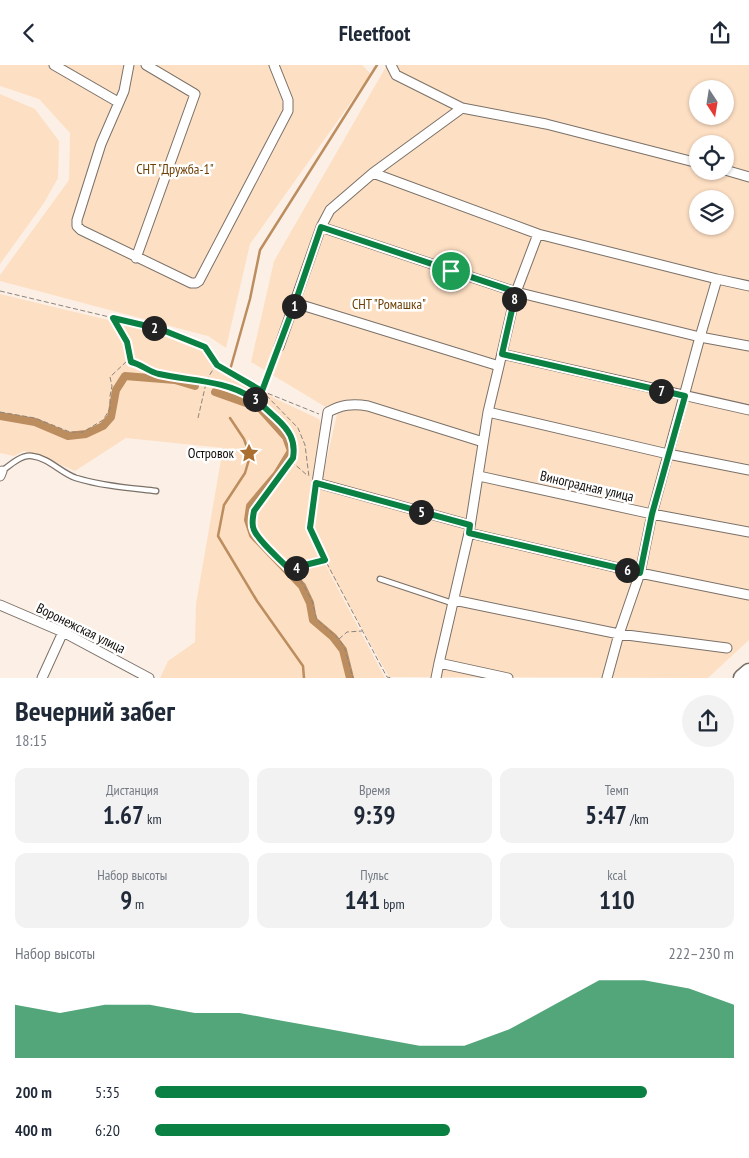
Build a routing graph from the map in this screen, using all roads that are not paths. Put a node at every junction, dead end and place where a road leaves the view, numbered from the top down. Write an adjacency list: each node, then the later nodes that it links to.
1 (54, 65): 7 (street)
2 (118, 65): 6 (street)
3 (146, 65): 15 (street)
4 (274, 65): 15 (street)
5 (391, 65): 8 (street)
6 (128, 68): 7 (street)
7 (118, 102): 15 (street)
8 (462, 108): 9 (street); 10 (street)
9 (689, 161)
10 (373, 173): 13 (street); 14 (street)
11 (734, 173): 12 (street)
12 (749, 177)
13 (321, 227): 18 (street); 19 (street)
14 (538, 234): 16 (street); 18 (street)
15 (136, 258)
16 (717, 279): 17 (street); 20 (street)
17 (749, 286)
18 (516, 292): 20 (street); 23 (street)
19 (295, 303): 22 (street); 24 (street)
20 (700, 337): 21 (street); 25 (street)
21 (749, 346)
22 (279, 347)
23 (502, 354): 24 (street); 25 (street)
24 (499, 365): 27 (street)
25 (685, 396): 26 (street); 29 (street)
26 (749, 409)
27 (488, 412): 28 (street); 29 (street)
28 (483, 442): 32 (street); 35 (street)
29 (668, 454): 30 (street); 34 (street)
30 (749, 470)
31 (1, 474): 33 (lane)
32 (479, 476): 34 (street, Виноградная улица); 35 (street)
33 (156, 491)
34 (652, 514): 36 (street, Виноградная улица); 37 (street)
35 (470, 529): 37 (street); 40 (street)
36 (749, 532)
37 (640, 573): 39 (street); 43 (street)
38 (380, 579): 40 (lane)
39 (749, 595)
40 (454, 601): 43 (street); 45 (street)
41 (0, 605): 42 (street, Воронежская улица)
42 (63, 632): 47 (street); 48 (street, Воронежская улица)
43 (620, 634): 44 (street); 51 (street)
44 (727, 648)
45 (439, 663): 49 (street); 50 (street)
46 (749, 671): 52 (highway)
47 (42, 678)
48 (148, 678)
49 (436, 678)
50 (508, 678)
51 (608, 678)
52 (742, 678)

